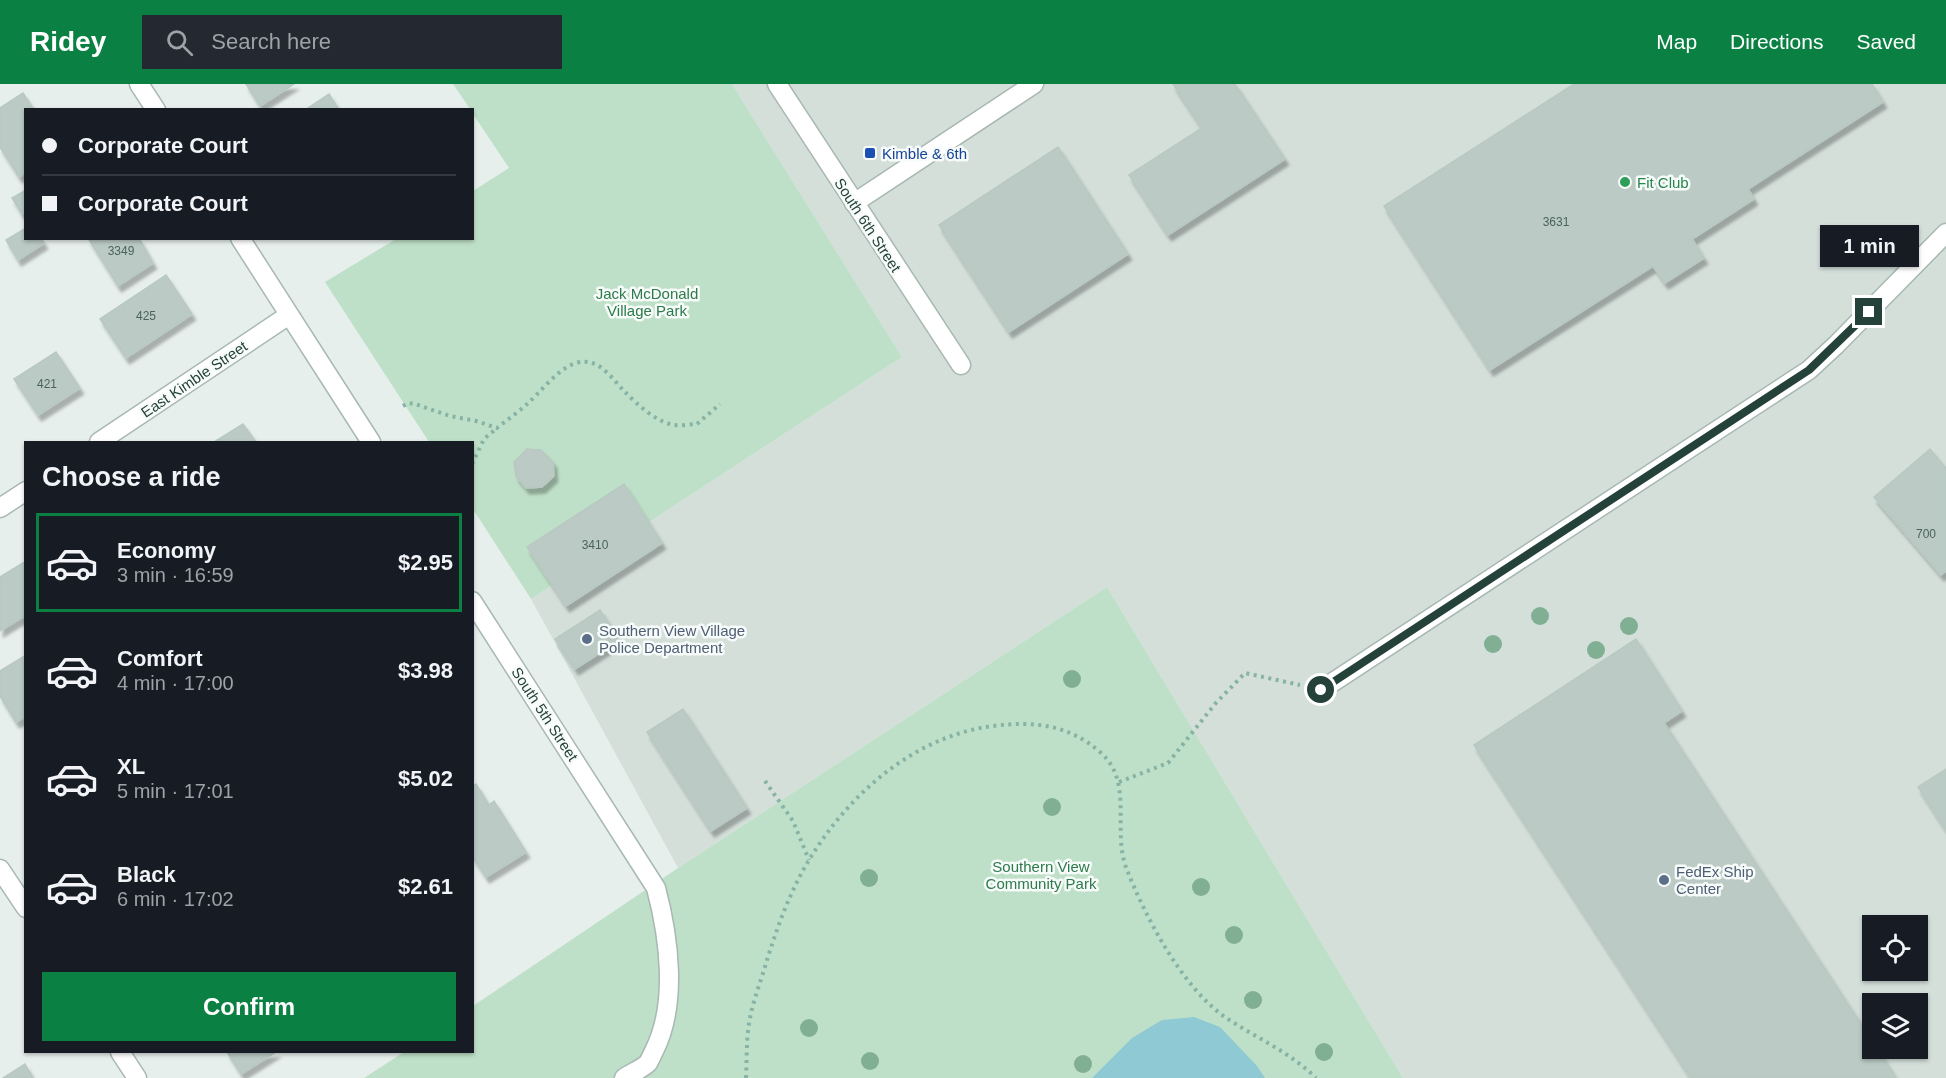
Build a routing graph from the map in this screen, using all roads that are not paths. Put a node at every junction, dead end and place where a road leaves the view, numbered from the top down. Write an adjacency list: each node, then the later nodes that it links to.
1 (140, 84): 4 (street)
2 (777, 84): 5 (street, South 6th Street)
3 (1034, 84): 5 (street)
4 (155, 108)
5 (854, 203): 9 (street, South 6th Street)
6 (1946, 233): 15 (street)
7 (241, 240): 8 (street)
8 (289, 315): 10 (street, East Kimble Street); 11 (street)
9 (961, 364)
10 (100, 441)
11 (370, 441)
12 (24, 492): 13 (street)
13 (0, 508)
14 (474, 604): 20 (street, South 5th Street)
15 (1321, 690)
16 (0, 869): 17 (street)
17 (24, 905)
18 (121, 1053): 19 (street)
19 (137, 1078)
20 (624, 1078)

